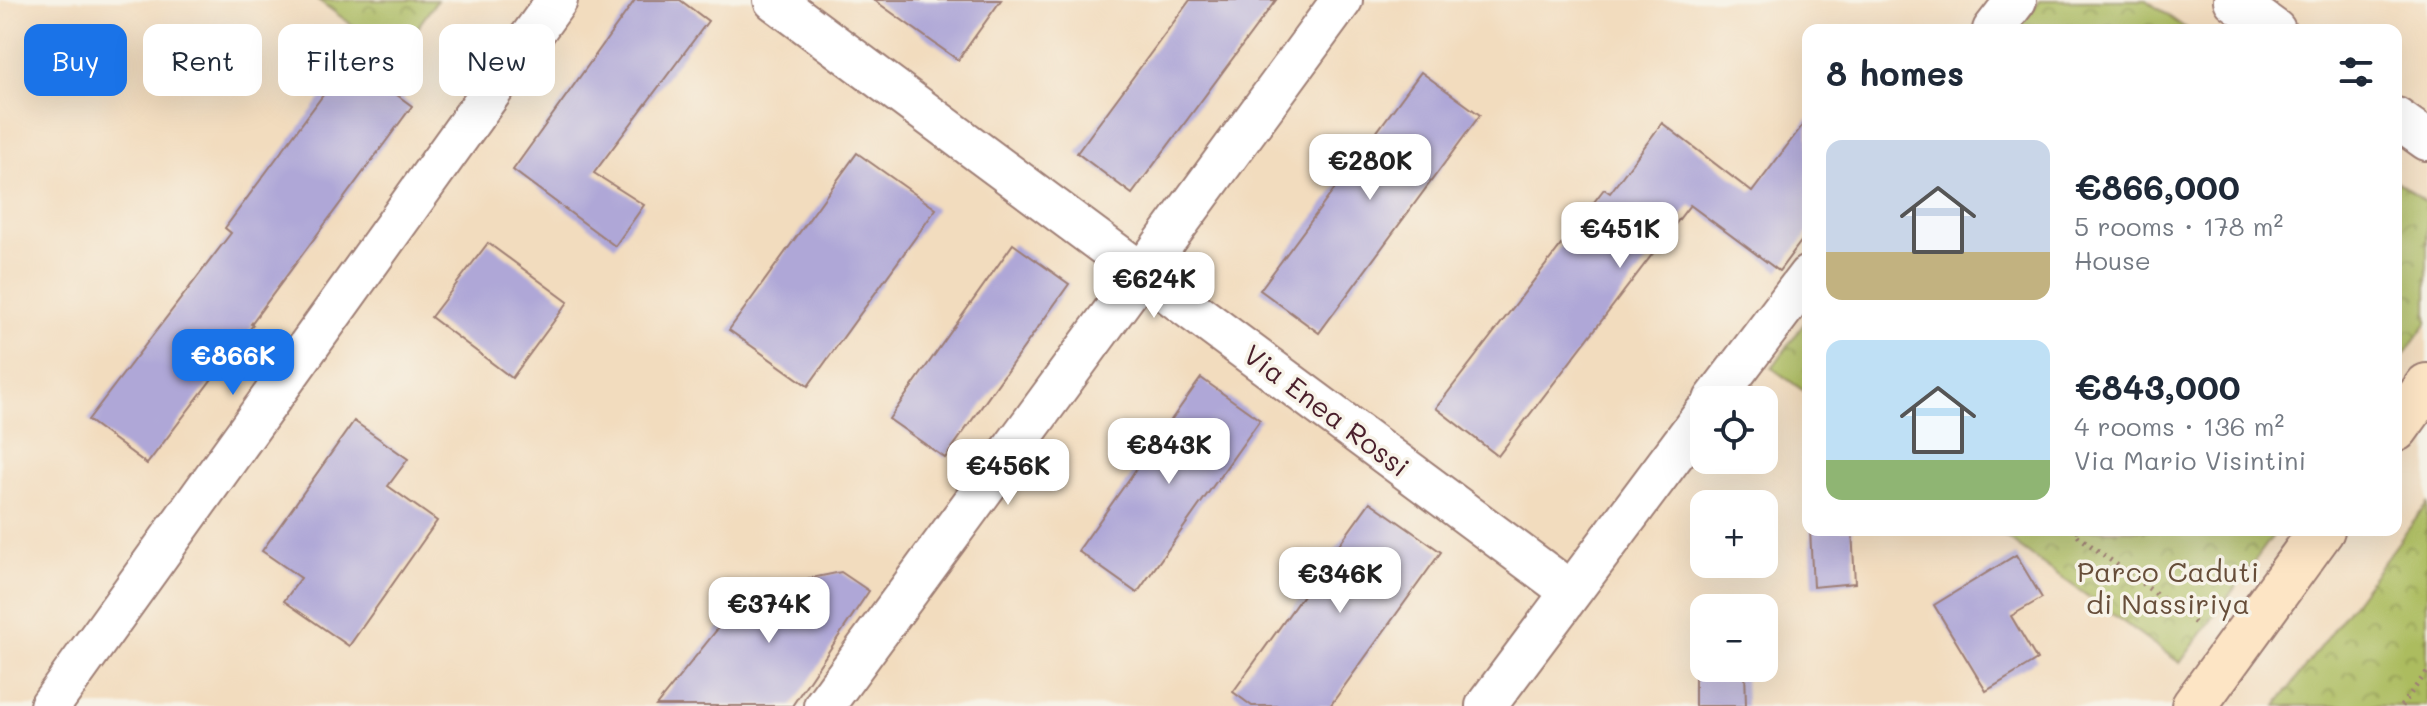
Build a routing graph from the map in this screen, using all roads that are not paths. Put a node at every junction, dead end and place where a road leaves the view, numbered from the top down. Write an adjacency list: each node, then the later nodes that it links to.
1 (557, 0): 18 (street)
2 (774, 0): 10 (street, Via Enea Rossi)
3 (1342, 0): 10 (street)
4 (2016, 0): 6 (street)
5 (2234, 0): 7 (street)
6 (1998, 24)
7 (2267, 24)
8 (2402, 122): 9 (street)
9 (2427, 140)
10 (1141, 271): 17 (street, Via Enea Rossi); 19 (street)
11 (1802, 284): 12 (street)
12 (1725, 386)
13 (2427, 386): 14 (main road)
14 (2402, 421)
15 (1690, 432): 17 (street)
16 (2318, 536): 21 (main road)
17 (1570, 591): 20 (street)
18 (50, 706)
19 (824, 706)
20 (1486, 706)
21 (2194, 706)

